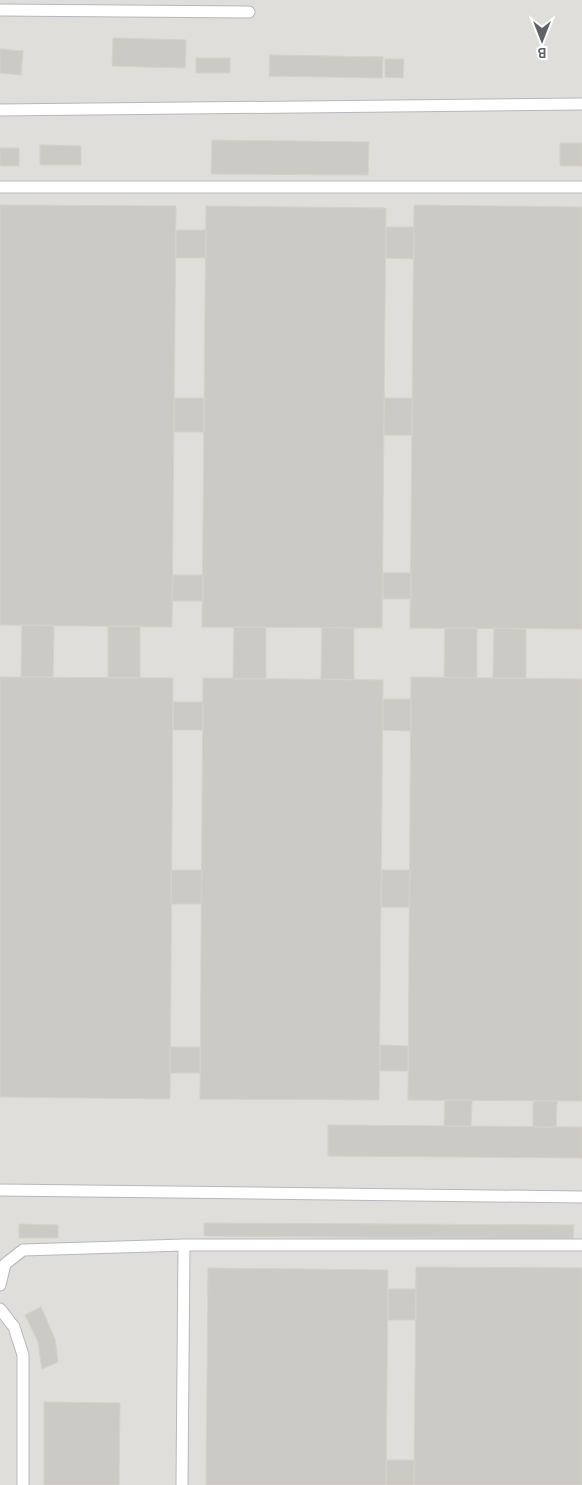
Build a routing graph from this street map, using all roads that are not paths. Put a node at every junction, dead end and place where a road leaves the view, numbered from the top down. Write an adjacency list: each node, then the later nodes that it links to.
1 (0, 10): 2 (lane)
2 (249, 12)
3 (582, 104): 4 (lane)
4 (0, 110)
5 (0, 187): 6 (lane)
6 (582, 187)
7 (0, 1190): 8 (lane)
8 (582, 1198)
9 (184, 1245): 10 (lane); 11 (lane); 14 (lane)
10 (582, 1245)
11 (0, 1284)
12 (0, 1309): 13 (lane)
13 (22, 1485)
14 (182, 1485)

